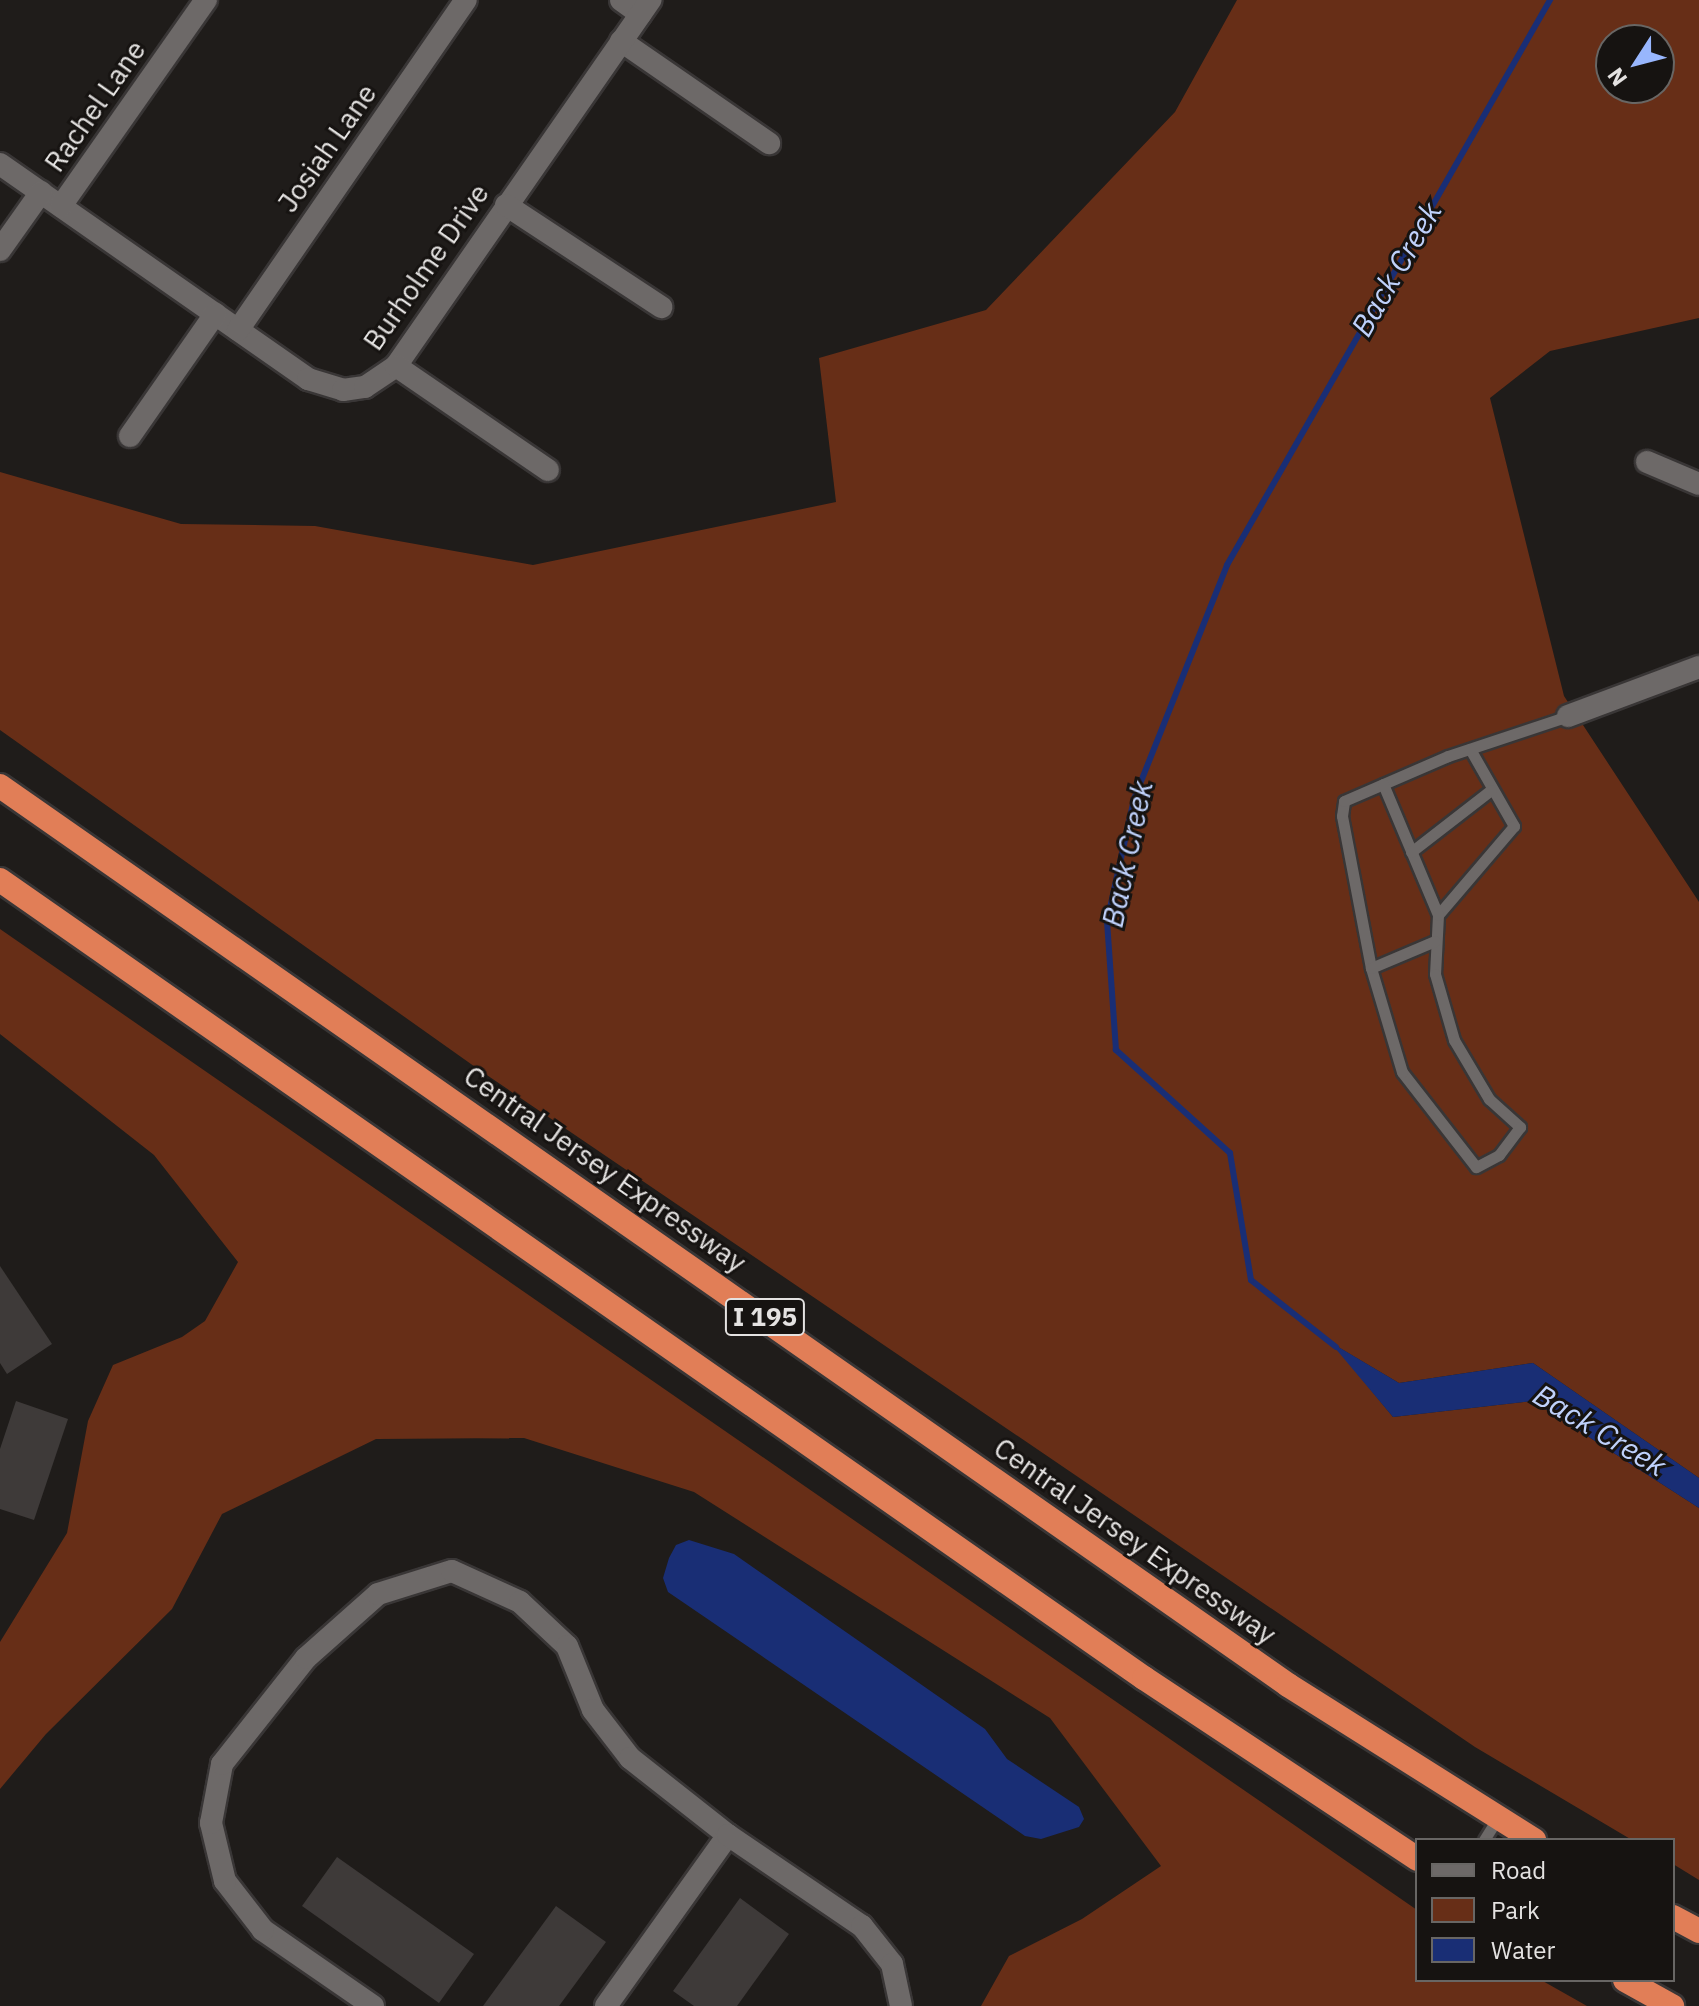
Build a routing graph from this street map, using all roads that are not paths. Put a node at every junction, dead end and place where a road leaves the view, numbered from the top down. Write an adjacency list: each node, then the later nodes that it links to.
1 (206, 0): 10 (street, Rachel Lane)
2 (466, 0): 14 (street, Josiah Lane)
3 (621, 0): 4 (street, Burholme Drive)
4 (645, 7): 5 (street, Burholme Drive)
5 (621, 41): 6 (street); 9 (street, Burholme Drive)
6 (769, 143)
7 (0, 164): 8 (street, Burholme Drive)
8 (41, 192): 10 (street, Burholme Drive); 11 (street)
9 (506, 205): 12 (street); 15 (street, Burholme Drive)
10 (61, 206): 13 (street, Burholme Drive)
11 (0, 250)
12 (661, 307)
13 (215, 314): 14 (street, Burholme Drive); 16 (street)
14 (238, 330): 15 (street, Burholme Drive)
15 (396, 366): 18 (street)
16 (130, 436)
17 (1647, 462): 19 (street)
18 (548, 470)
19 (1699, 484)
20 (1699, 667): 21 (street)
21 (1568, 716): 22 (lane)
22 (1470, 749): 23 (lane); 25 (lane)
23 (1383, 784): 26 (lane); 30 (lane)
24 (0, 786): 31 (highway, Central Jersey Expressway / I 195)
25 (1491, 790): 26 (lane); 28 (lane)
26 (1411, 852): 28 (lane)
27 (0, 880): 34 (highway, I 195)
28 (1438, 915): 29 (lane)
29 (1435, 941): 30 (lane); 30 (lane)
30 (1371, 968)
31 (1490, 1830): 33 (highway, Central Jersey Expressway / I 195)
32 (728, 1835): 38 (street); 39 (street); 40 (street)
33 (1525, 1838)
34 (1415, 1858)
35 (1675, 1918): 36 (highway)
36 (1699, 1931)
37 (1629, 1982): 41 (highway)
38 (373, 2006)
39 (606, 2006)
40 (901, 2006)
41 (1672, 2006)

